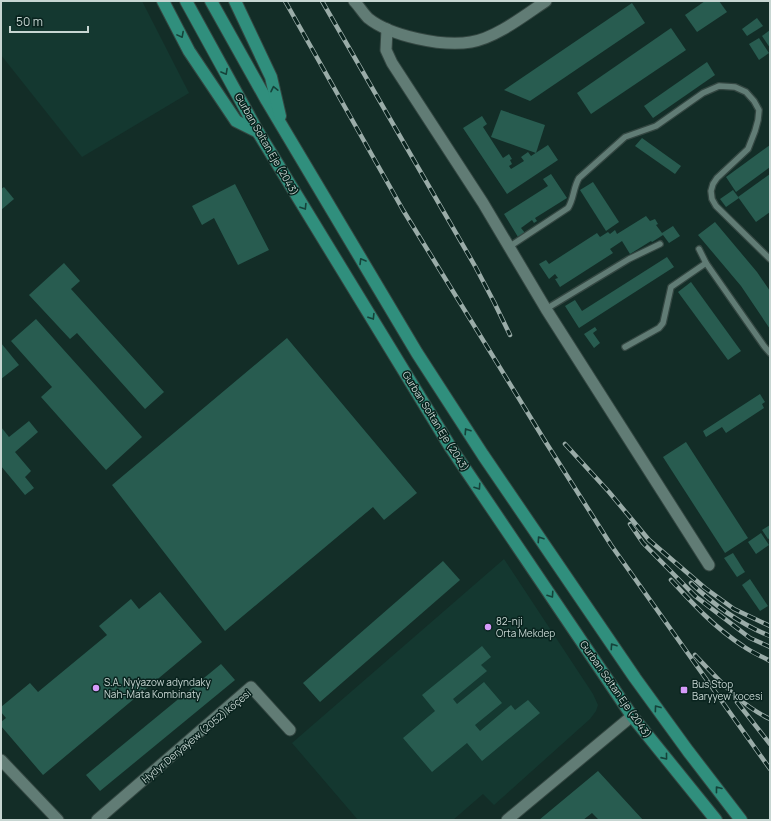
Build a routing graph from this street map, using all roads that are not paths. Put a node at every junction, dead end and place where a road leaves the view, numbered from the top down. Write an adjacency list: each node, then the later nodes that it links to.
1 (163, 1): 9 (highway, one-way to 9)
2 (186, 1): 9 (highway, Gurban Soltan Eje (2043), one-way to 9)
3 (211, 1): 8 (highway, Gurban Soltan Eje (2043))
4 (235, 1): 8 (highway, one-way to 4)
5 (354, 1): 7 (street)
6 (546, 1): 7 (street)
7 (387, 29): 11 (street)
8 (282, 127): 26 (highway, Gurban Soltan Eje (2043), one-way to 8)
9 (258, 132): 19 (highway, Gurban Soltan Eje (2043), one-way to 19)
10 (660, 244): 15 (lane)
11 (508, 247): 13 (lane); 15 (street)
12 (699, 249): 14 (lane)
13 (770, 260)
14 (706, 263): 16 (lane); 17 (lane)
15 (546, 309): 18 (street)
16 (625, 347)
17 (770, 353)
18 (709, 565)
19 (632, 716): 24 (street); 25 (highway, Gurban Soltan Eje (2043), one-way to 25)
20 (290, 730): 23 (street, Hydyr Derýaýew (2052) köçesi)
21 (1, 760): 22 (street)
22 (58, 820)
23 (96, 820)
24 (507, 820)
25 (716, 820)
26 (741, 820)

